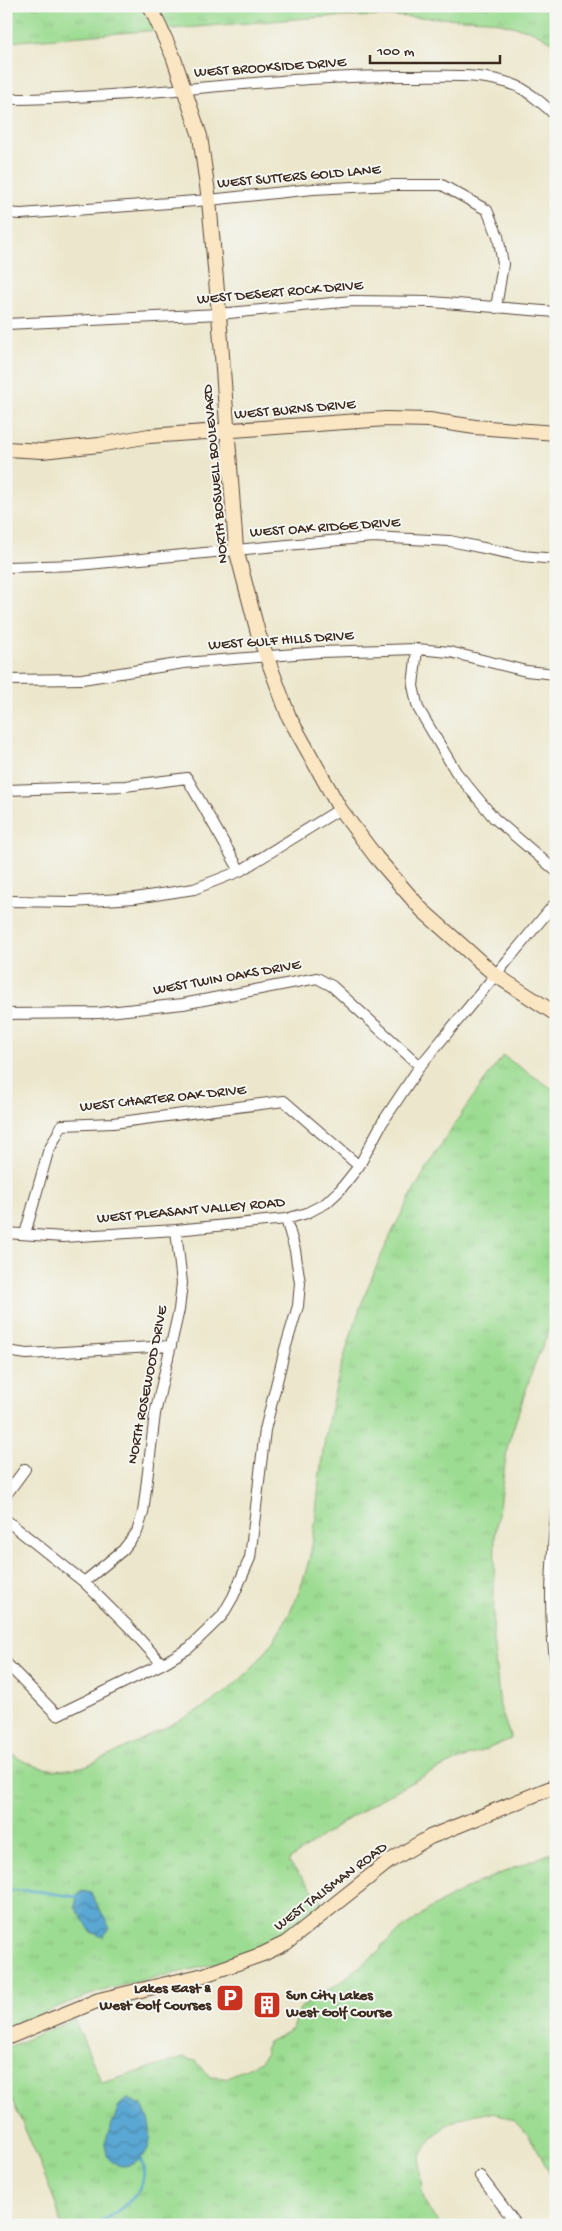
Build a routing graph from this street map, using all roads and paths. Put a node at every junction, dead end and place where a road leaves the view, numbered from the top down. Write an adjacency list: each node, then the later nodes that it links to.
1 (150, 6): 2 (street, NORTH BOSWELL BOULEVARD)
2 (185, 89): 3 (street, WEST BROOKSIDE DRIVE); 4 (street, WEST BROOKSIDE DRIVE); 5 (street, NORTH BOSWELL BOULEVARD)
3 (6, 99)
4 (556, 116)
5 (209, 200): 6 (street, WEST SUTTERS GOLD LANE); 7 (street, WEST SUTTERS GOLD LANE); 9 (street, NORTH BOSWELL BOULEVARD)
6 (6, 213)
7 (496, 308): 8 (street, WEST DESERT ROCK DRIVE); 9 (street, WEST DESERT ROCK DRIVE)
8 (556, 312)
9 (220, 314): 10 (street, WEST DESERT ROCK DRIVE); 11 (street, NORTH BOSWELL BOULEVARD)
10 (6, 324)
11 (227, 432): 12 (street, WEST BURNS DRIVE); 13 (street, WEST BURNS DRIVE); 14 (street, NORTH BOSWELL BOULEVARD)
12 (556, 433)
13 (6, 449)
14 (236, 549): 15 (street, WEST OAK RIDGE DRIVE); 16 (street, WEST OAK RIDGE DRIVE); 18 (street, NORTH BOSWELL BOULEVARD)
15 (556, 559)
16 (6, 567)
17 (416, 649): 18 (street, WEST GULF HILLS DRIVE); 19 (street, WEST GULF HILLS DRIVE); 23 (street)
18 (267, 658): 20 (street, WEST GULF HILLS DRIVE); 22 (street, NORTH BOSWELL BOULEVARD)
19 (556, 674)
20 (6, 680)
21 (6, 790): 24 (street)
22 (340, 809): 24 (street); 27 (street, NORTH BOSWELL BOULEVARD)
23 (556, 871)
24 (240, 872): 25 (street)
25 (6, 902)
26 (556, 902): 27 (street, WEST PLEASANT VALLEY ROAD)
27 (494, 974): 29 (street, NORTH BOSWELL BOULEVARD); 30 (street, WEST PLEASANT VALLEY ROAD)
28 (6, 1014): 30 (street, WEST TWIN OAKS DRIVE)
29 (556, 1014)
30 (420, 1066): 31 (street, WEST PLEASANT VALLEY ROAD)
31 (358, 1166): 32 (street, WEST PLEASANT VALLEY ROAD); 35 (street, WEST CHARTER OAK DRIVE)
32 (286, 1219): 33 (street, WEST PLEASANT VALLEY ROAD); 44 (street)
33 (176, 1230): 35 (street, WEST PLEASANT VALLEY ROAD); 36 (street, NORTH ROSEWOOD DRIVE)
34 (6, 1233): 35 (street, WEST PLEASANT VALLEY ROAD)
35 (25, 1234)
36 (171, 1346): 37 (street); 42 (street, NORTH ROSEWOOD DRIVE)
37 (6, 1351)
38 (25, 1469): 39 (street)
39 (6, 1495)
40 (556, 1515): 45 (street)
41 (6, 1520): 42 (street)
42 (84, 1582): 44 (street)
43 (6, 1664): 44 (street)
44 (162, 1664)
45 (556, 1665)
46 (556, 1786): 47 (street, WEST TALISMAN ROAD)
47 (6, 2038)
48 (480, 2176): 49 (street)
49 (517, 2225)

